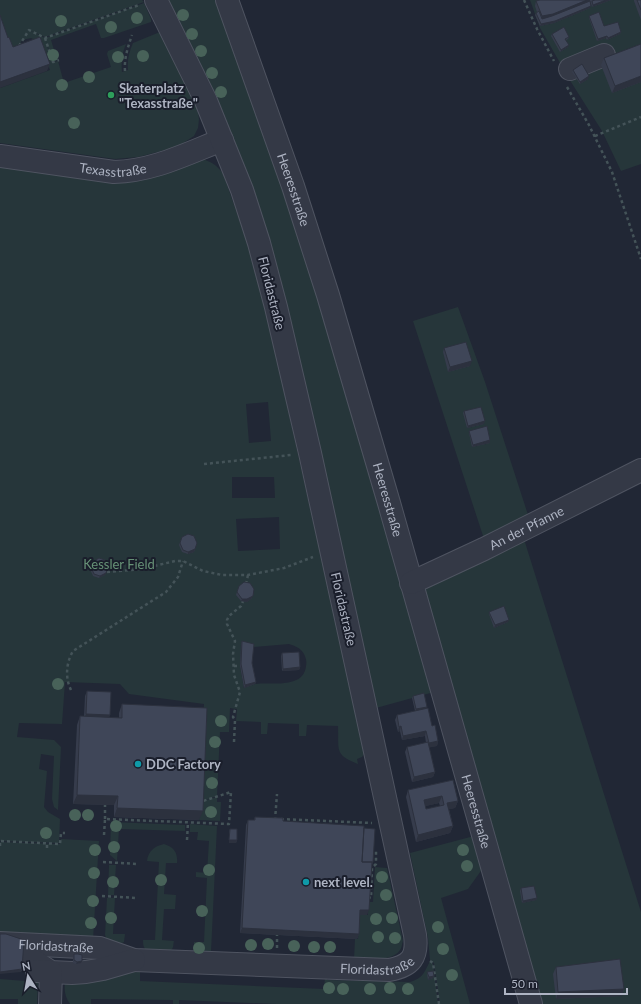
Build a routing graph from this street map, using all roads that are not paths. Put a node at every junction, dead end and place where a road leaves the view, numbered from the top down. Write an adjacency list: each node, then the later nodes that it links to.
1 (227, 0): 8 (street, Heeresstraße)
2 (150, 1): 5 (street, Floridastraße)
3 (604, 55): 4 (street)
4 (564, 72)
5 (222, 140): 6 (street, Texasstraße); 11 (street, Floridastraße)
6 (0, 156)
7 (641, 470): 8 (street, An der Pfanne)
8 (411, 583): 15 (street, Heeresstraße)
9 (0, 943): 11 (street, Floridastraße)
10 (0, 957): 13 (street, Floridastraße)
11 (134, 960): 13 (street, Floridastraße)
12 (0, 970): 13 (street, Floridastraße)
13 (51, 972): 14 (street)
14 (50, 1004)
15 (531, 1004)

